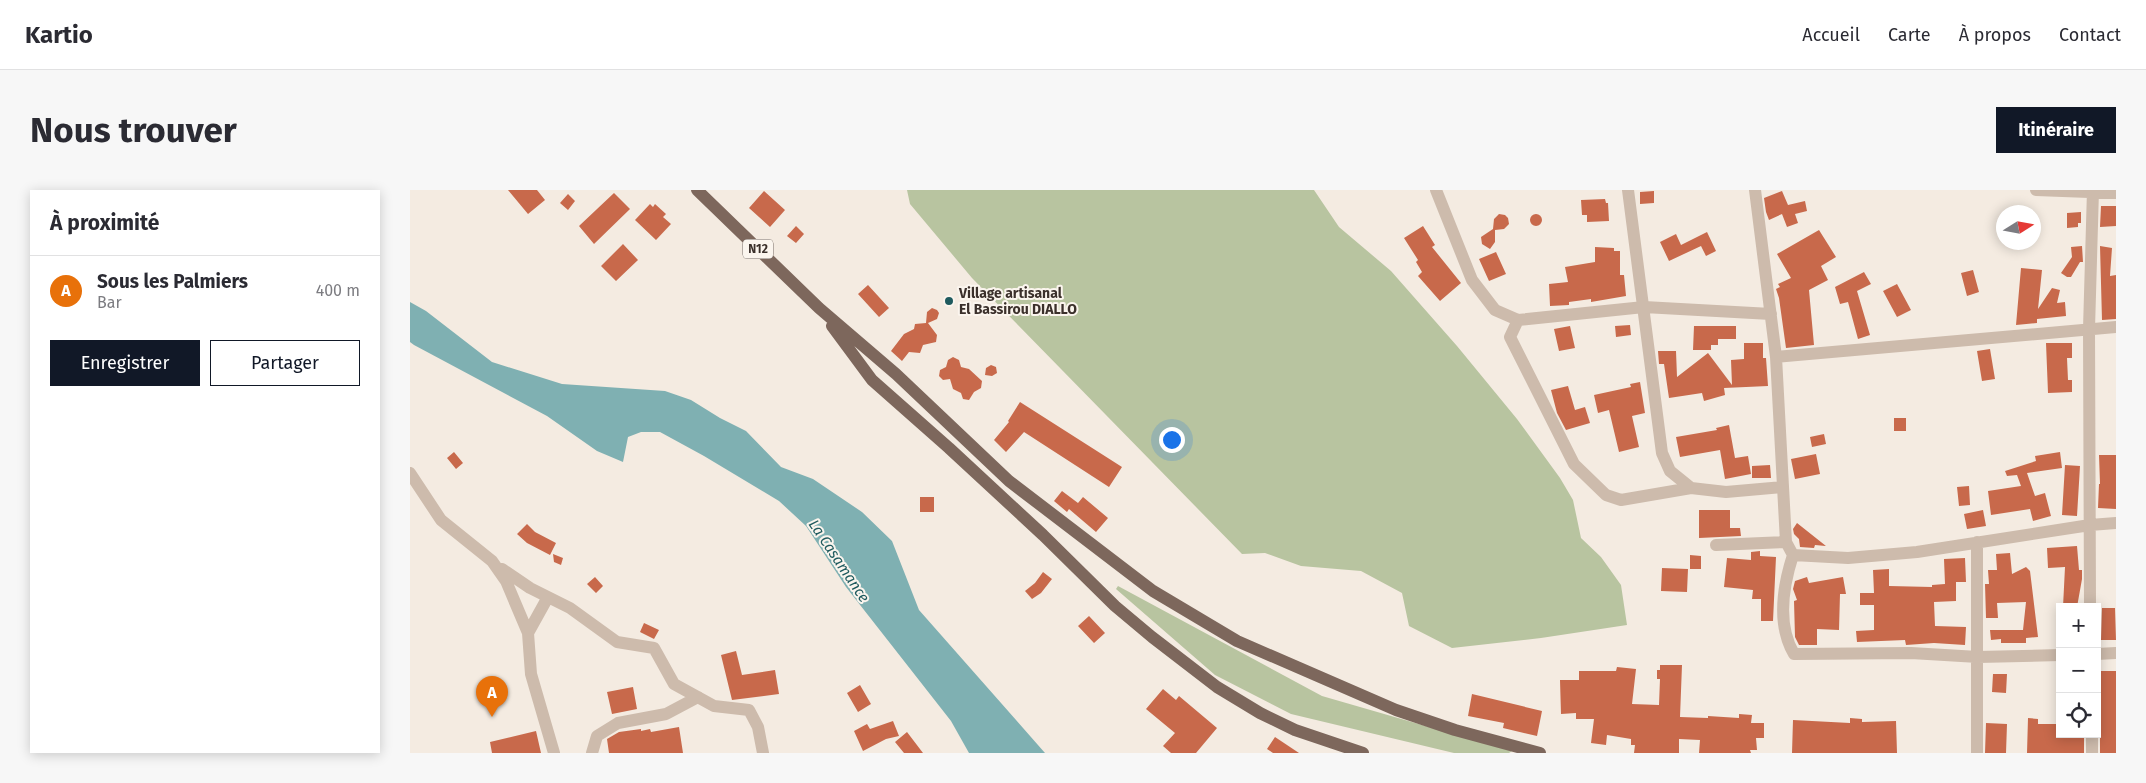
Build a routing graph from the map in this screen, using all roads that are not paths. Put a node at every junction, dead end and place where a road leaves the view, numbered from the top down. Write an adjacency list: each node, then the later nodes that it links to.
1 (697, 190): 9 (main road, N12)
2 (1436, 190): 11 (street)
3 (1628, 190): 8 (street)
4 (1755, 190): 10 (street)
5 (2036, 190): 6 (street)
6 (2093, 191): 7 (street); 13 (street)
7 (2116, 192)
8 (1644, 307): 10 (street); 11 (street); 17 (street)
9 (819, 308): 37 (main road); 38 (main road)
10 (1771, 314): 14 (street)
11 (1518, 320): 17 (street)
12 (2116, 327): 13 (street)
13 (2089, 329): 14 (street); 19 (street)
14 (1776, 357): 16 (street)
15 (410, 473): 24 (street)
16 (1782, 487): 17 (street); 20 (street)
17 (1690, 488)
18 (2116, 523): 19 (street)
19 (2090, 525): 21 (street); 26 (street)
20 (1786, 542): 22 (street); 23 (street)
21 (1977, 542): 23 (street); 31 (street)
22 (1716, 545)
23 (1792, 555): 31 (street)
24 (492, 561): 25 (street); 27 (street)
25 (548, 597): 27 (street); 32 (street)
26 (2090, 603)
27 (528, 633): 34 (street)
28 (2116, 653): 29 (street)
29 (2101, 654)
30 (2056, 655): 31 (street)
31 (1978, 657): 39 (street)
32 (698, 697): 35 (street); 36 (street)
33 (2092, 738): 40 (street)
34 (554, 753)
35 (592, 753)
36 (763, 753)
37 (1363, 753)
38 (1540, 753)
39 (1977, 753)
40 (2092, 753)

